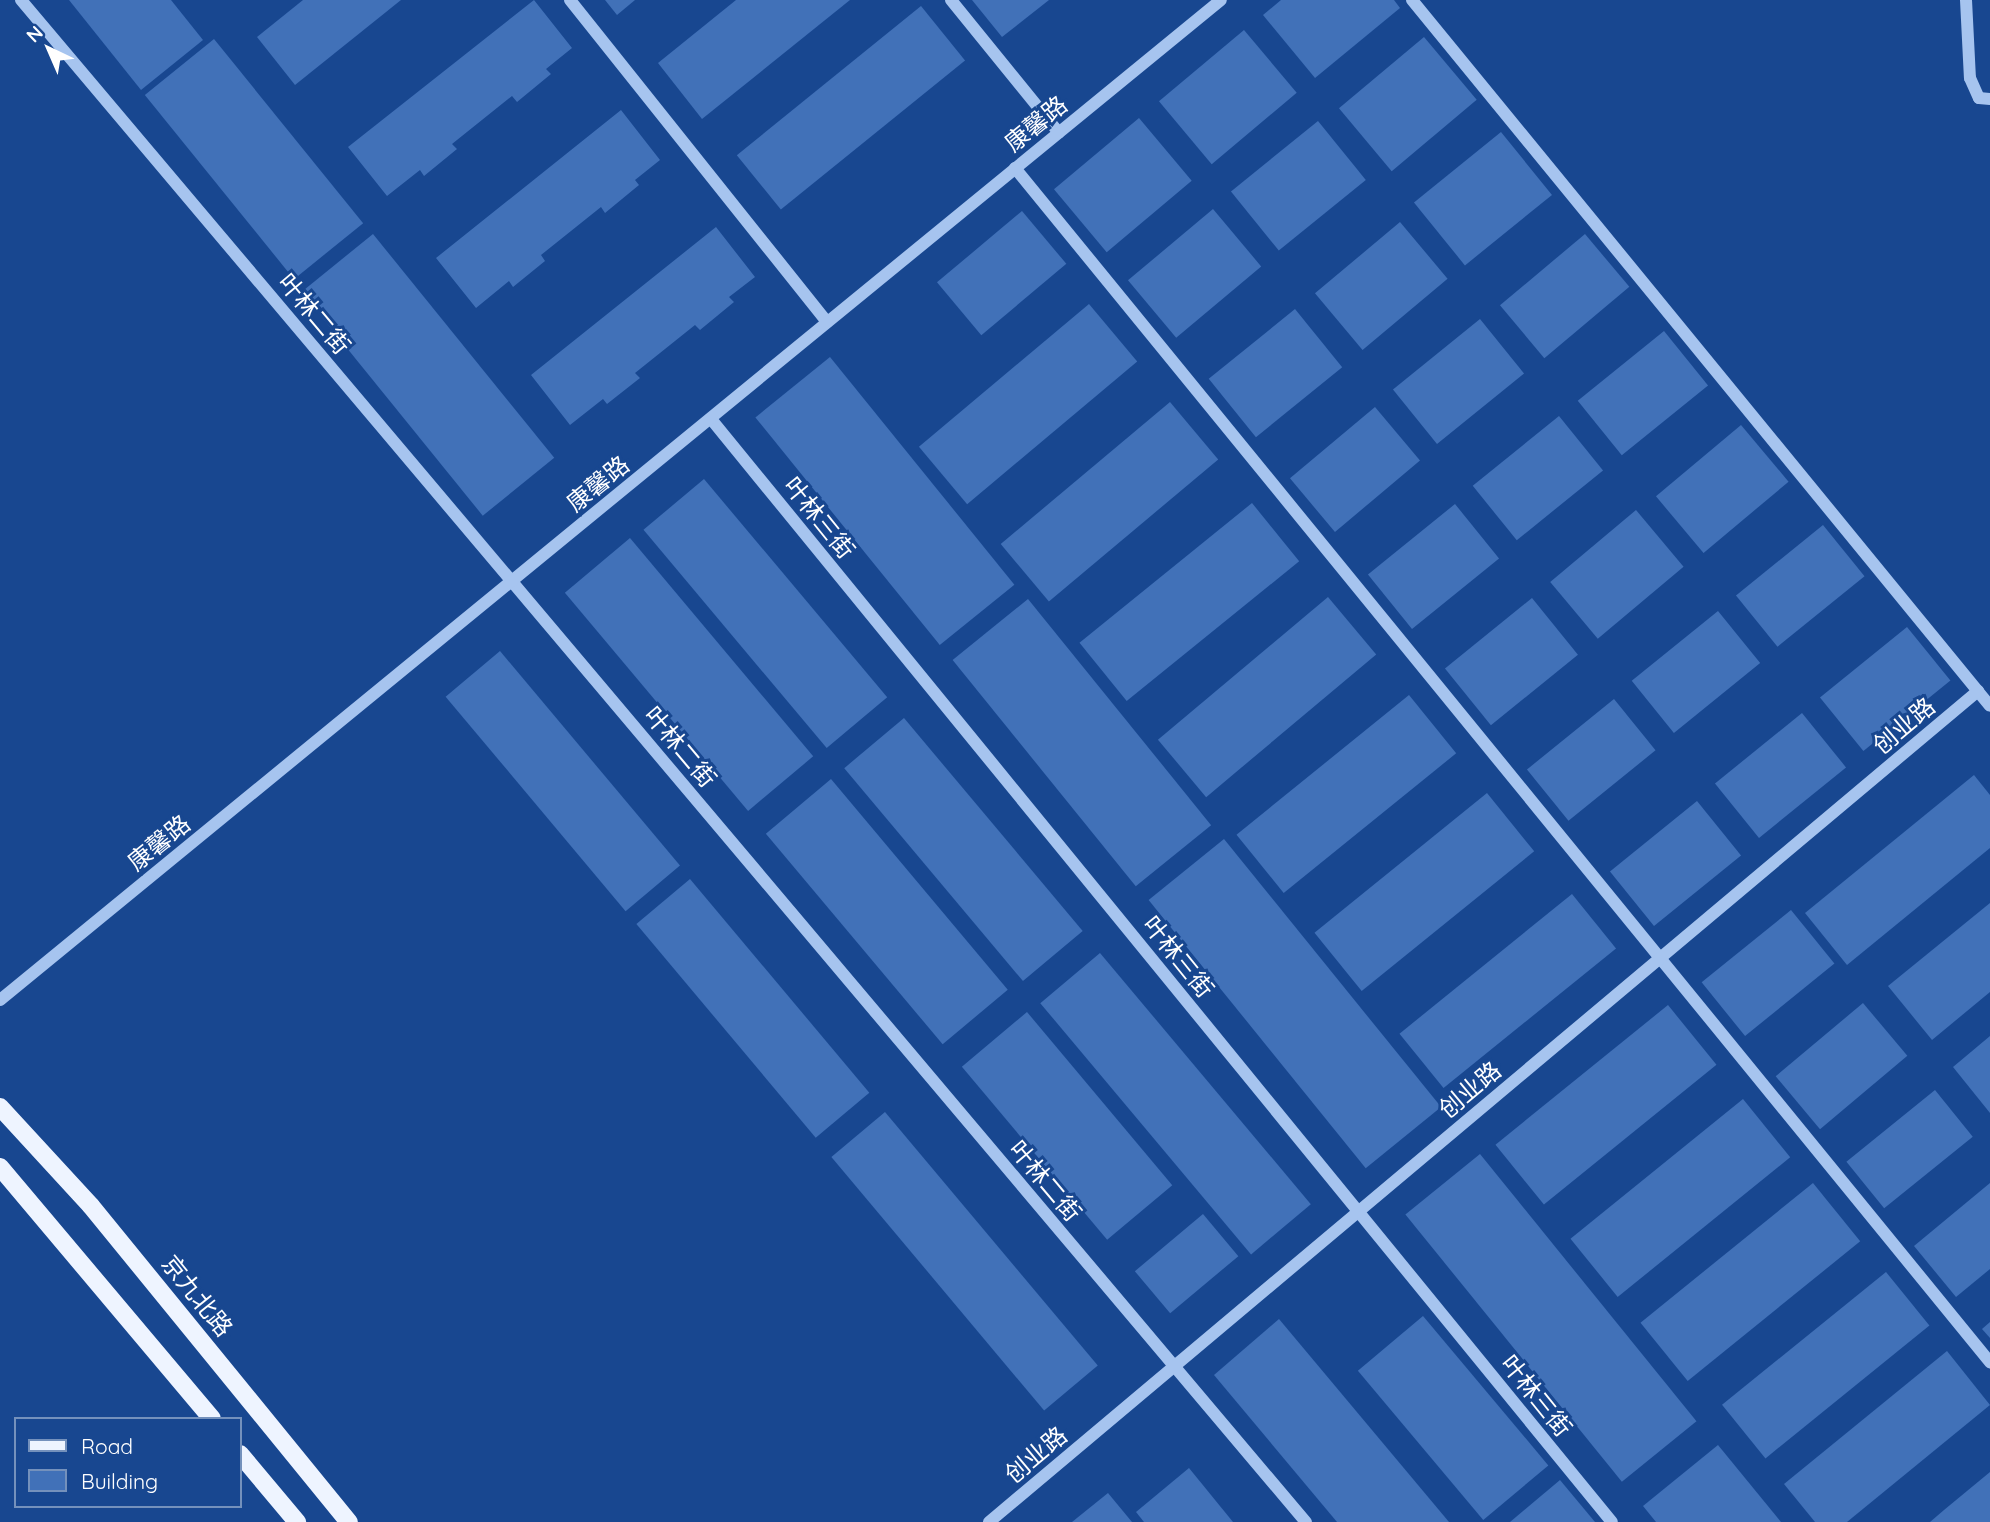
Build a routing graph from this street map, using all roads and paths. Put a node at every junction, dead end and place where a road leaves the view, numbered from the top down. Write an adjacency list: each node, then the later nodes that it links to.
1 (22, 0): 12 (street, 叶林二街)
2 (570, 0): 10 (street)
3 (951, 0): 8 (street)
4 (1221, 0): 8 (street, 康馨路)
5 (1412, 0): 13 (street)
6 (1966, 0): 7 (street)
7 (1990, 99)
8 (1059, 133): 9 (street, 康馨路)
9 (1015, 168): 10 (street, 康馨路); 15 (street)
10 (827, 322): 11 (street, 康馨路)
11 (711, 419): 12 (street, 康馨路); 19 (street, 叶林三街)
12 (512, 581): 16 (street, 康馨路); 21 (street, 叶林二街)
13 (1978, 691): 14 (street); 15 (street, 创业路)
14 (1990, 706)
15 (1660, 958): 19 (street, 创业路); 20 (street)
16 (0, 1000)
17 (0, 1107): 25 (main road, 京九北路)
18 (0, 1167): 22 (main road)
19 (1359, 1212): 21 (street, 创业路); 28 (street, 叶林三街)
20 (1990, 1362)
21 (1174, 1366): 26 (street, 创业路); 27 (street, 叶林二街)
22 (210, 1417)
23 (242, 1456): 24 (main road)
24 (297, 1522)
25 (349, 1522)
26 (989, 1522)
27 (1306, 1522)
28 (1612, 1522)

